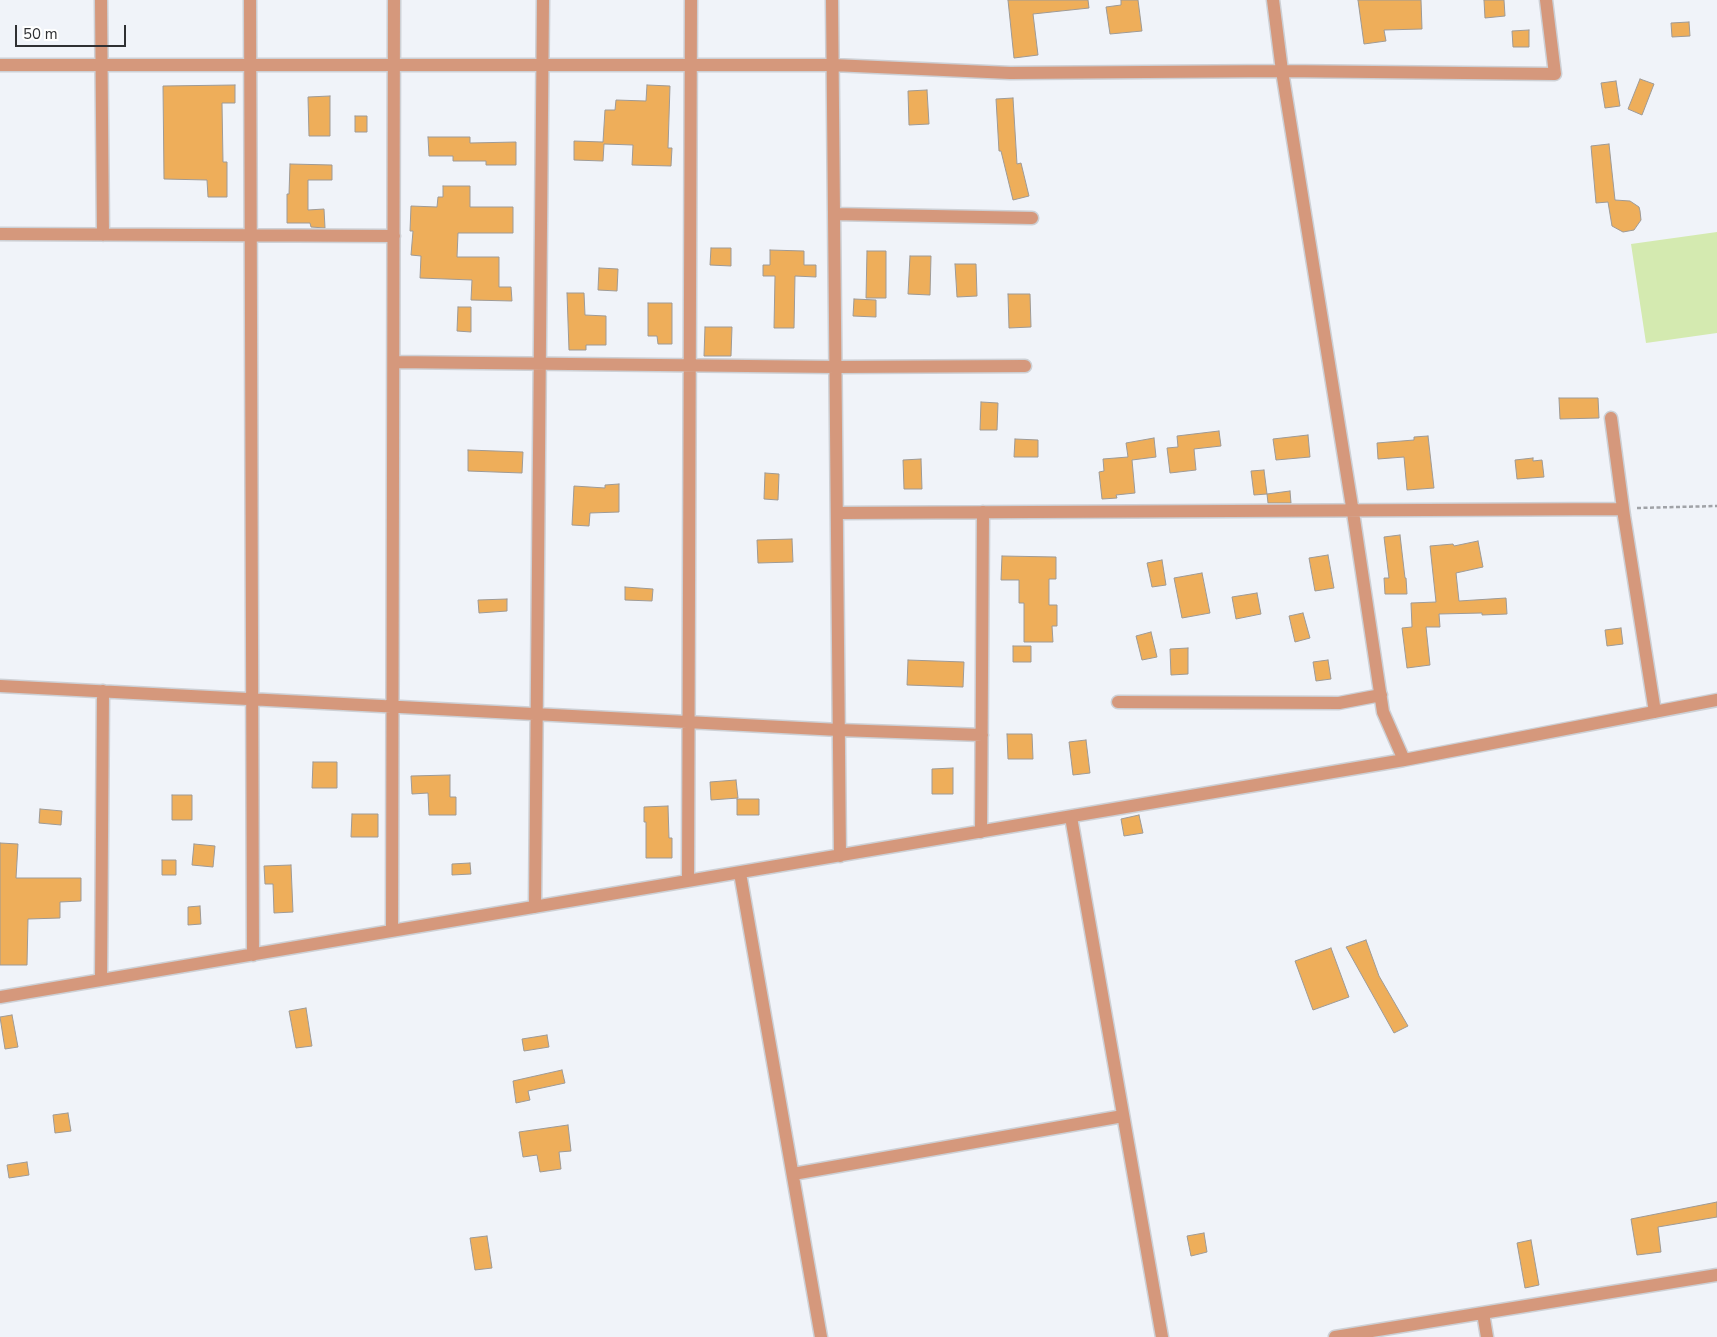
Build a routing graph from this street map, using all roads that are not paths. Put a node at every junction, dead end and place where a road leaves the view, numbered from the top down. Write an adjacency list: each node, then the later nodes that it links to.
1 (101, 0): 10 (street)
2 (250, 0): 11 (street)
3 (394, 0): 12 (street)
4 (543, 0): 13 (street)
5 (691, 0): 14 (street)
6 (832, 0): 15 (street)
7 (1273, 0): 16 (street)
8 (1546, 0): 16 (street)
9 (0, 65): 10 (street)
10 (102, 65): 11 (street); 20 (street)
11 (250, 65): 12 (street); 21 (street)
12 (394, 65): 13 (street); 22 (street)
13 (543, 65): 14 (street); 24 (street)
14 (690, 65): 15 (street); 25 (street)
15 (833, 65): 16 (street); 17 (street)
16 (1282, 71): 30 (street)
17 (834, 214): 18 (street); 27 (street)
18 (1032, 218)
19 (0, 234): 20 (street)
20 (103, 235): 21 (street)
21 (250, 236): 22 (street); 36 (street)
22 (394, 236): 23 (street)
23 (394, 362): 24 (street); 39 (street)
24 (540, 364): 25 (street); 41 (street)
25 (689, 366): 27 (street); 42 (street)
26 (1025, 366): 27 (street)
27 (836, 367): 32 (street)
28 (1611, 418): 29 (street)
29 (1623, 508): 30 (street); 40 (street)
30 (1353, 510): 31 (street); 35 (street)
31 (983, 512): 32 (street); 44 (street)
32 (837, 513): 43 (street)
33 (0, 686): 34 (street)
34 (103, 691): 36 (street); 54 (street)
35 (1381, 695): 38 (street); 45 (street)
36 (252, 699): 39 (street); 53 (street)
37 (1717, 700): 40 (street)
38 (1118, 702)
39 (392, 707): 41 (street); 52 (street)
40 (1655, 712): 45 (street)
41 (536, 714): 42 (street); 51 (street)
42 (688, 722): 43 (street); 50 (street)
43 (838, 730): 44 (street); 48 (street)
44 (982, 735): 47 (street)
45 (1404, 760): 46 (street)
46 (1070, 817): 47 (street); 56 (street)
47 (981, 832): 48 (street)
48 (840, 856): 49 (street)
49 (740, 873): 50 (street); 57 (street)
50 (688, 881): 51 (street)
51 (535, 907): 52 (street)
52 (392, 931): 53 (street)
53 (253, 955): 54 (street)
54 (101, 980): 55 (street)
55 (0, 998)
56 (1123, 1116): 57 (street); 61 (street)
57 (792, 1174): 60 (street)
58 (1717, 1275): 59 (street)
59 (1483, 1313): 62 (street); 63 (street)
60 (821, 1337)
61 (1162, 1337)
62 (1335, 1337)
63 (1488, 1337)

